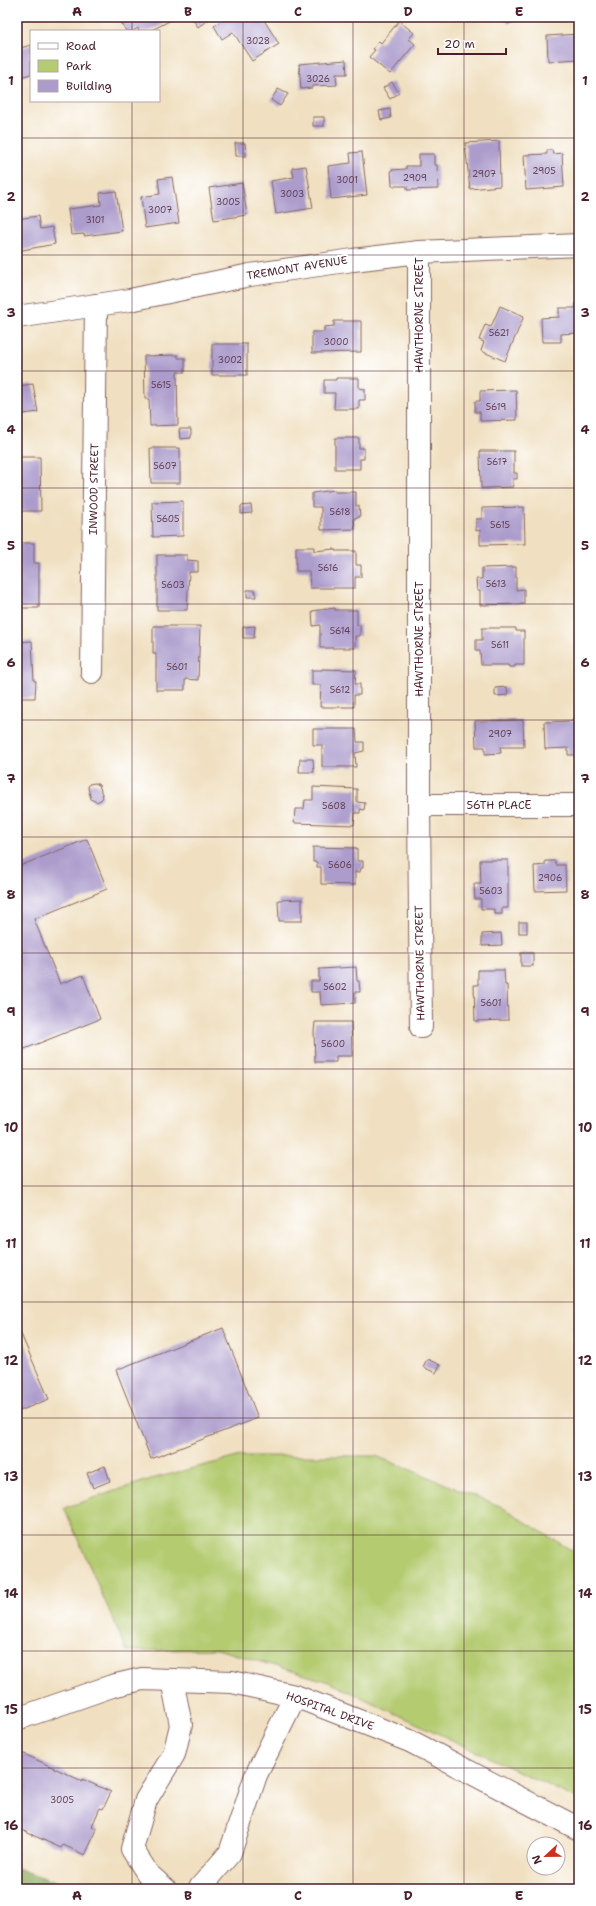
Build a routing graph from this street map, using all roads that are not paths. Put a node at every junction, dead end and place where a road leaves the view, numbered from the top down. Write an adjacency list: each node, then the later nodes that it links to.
1 (579, 245): 2 (street, TREMONT AVENUE)
2 (419, 252): 3 (street, TREMONT AVENUE); 6 (street, HAWTHORNE STREET)
3 (96, 305): 4 (street, TREMONT AVENUE); 5 (street, INWOOD STREET)
4 (17, 317)
5 (92, 672)
6 (419, 805): 7 (street, 56TH PLACE); 8 (street, HAWTHORNE STREET)
7 (579, 805)
8 (421, 1027)
9 (172, 1680): 10 (street, HOSPITAL DRIVE); 11 (street, HOSPITAL DRIVE); 13 (street)
10 (295, 1696): 12 (street, HOSPITAL DRIVE); 14 (street)
11 (17, 1719)
12 (579, 1829)
13 (165, 1889)
14 (199, 1889)

